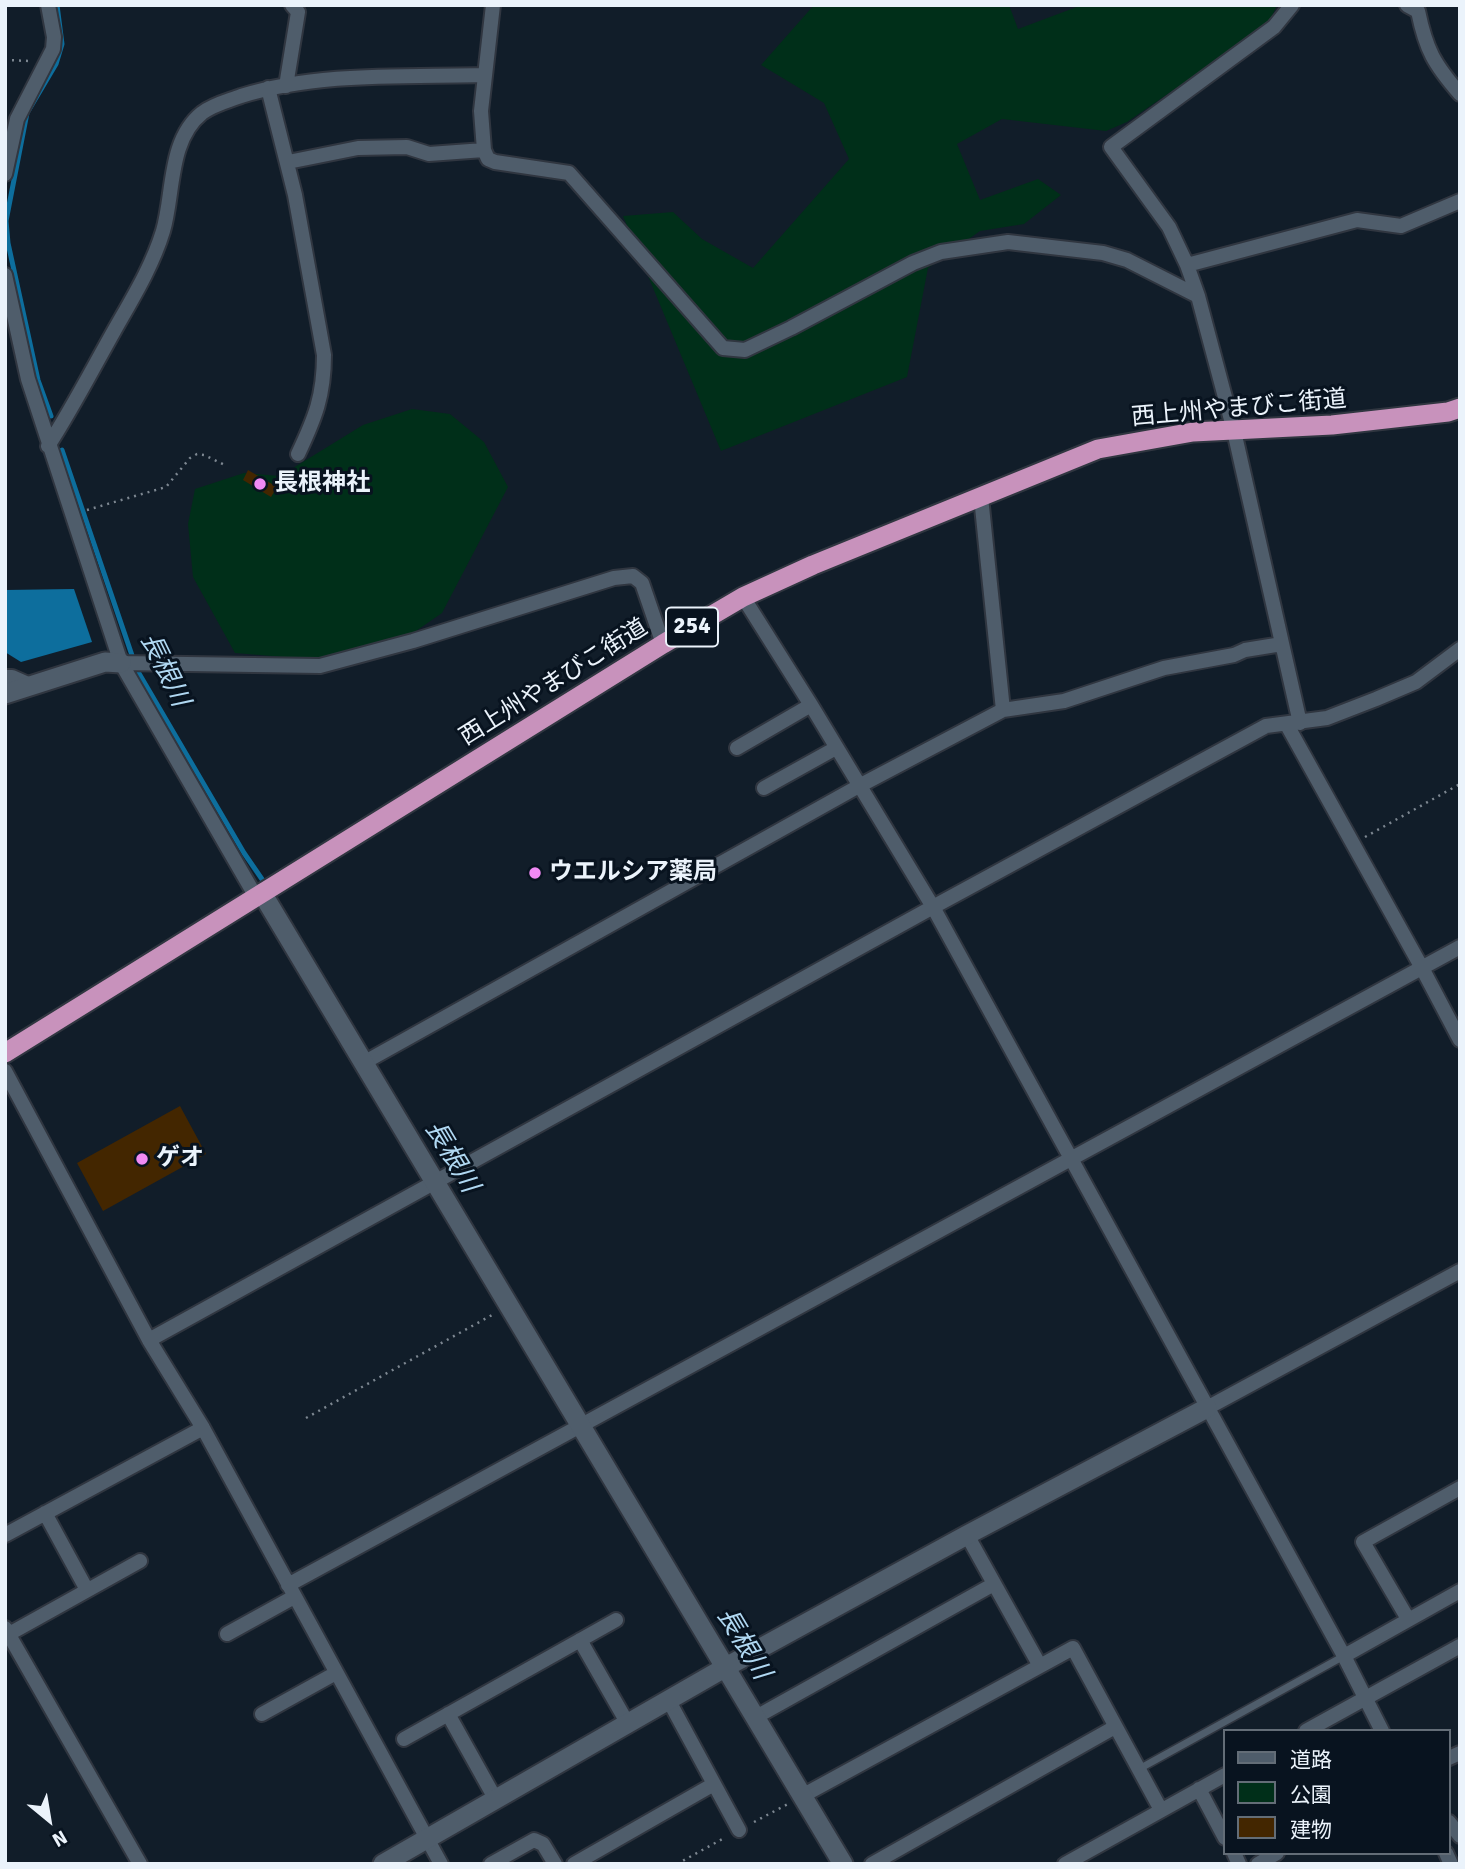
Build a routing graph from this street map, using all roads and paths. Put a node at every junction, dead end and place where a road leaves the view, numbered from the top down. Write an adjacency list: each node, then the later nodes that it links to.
1 (48, 5): 8 (street)
2 (292, 5): 10 (street)
3 (492, 5): 9 (street)
4 (1299, 5): 6 (street)
5 (1407, 5): 12 (street)
6 (1292, 6): 17 (street)
7 (5, 60): 8 (path)
8 (46, 62): 15 (street)
9 (483, 75): 10 (street); 13 (street)
10 (286, 86): 11 (street)
11 (268, 88): 14 (street); 22 (street)
12 (1460, 94)
13 (484, 150): 14 (street); 19 (street)
14 (288, 162): 23 (street)
15 (5, 174)
16 (1460, 201): 17 (street)
17 (1187, 265): 19 (street)
18 (5, 275): 22 (street)
19 (1198, 296): 21 (street)
20 (1460, 408): 21 (highway, 西上州やまびこ街道 / 254)
21 (1234, 431): 25 (highway, 西上州やまびこ街道 / 254); 29 (street)
22 (48, 446): 31 (street)
23 (298, 454)
24 (228, 466): 26 (path)
25 (981, 496): 27 (highway, 西上州やまびこ街道 / 254); 36 (street)
26 (94, 508)
27 (743, 597): 28 (highway, 西上州やまびこ街道 / 254); 35 (street)
28 (663, 644): 31 (street); 44 (highway, 西上州やまびこ街道 / 254)
29 (1282, 644): 36 (street); 37 (street)
30 (1460, 649): 37 (street)
31 (121, 663): 33 (street); 44 (street)
32 (5, 677): 33 (street)
33 (30, 685): 34 (street)
34 (5, 694)
35 (811, 705): 38 (street); 39 (street)
36 (1003, 710): 41 (street)
37 (1293, 724): 43 (street); 45 (street)
38 (737, 748)
39 (836, 748): 41 (street); 42 (street)
40 (1460, 784): 43 (path)
41 (859, 786): 45 (street); 50 (street)
42 (764, 788)
43 (1354, 843): 47 (street)
44 (259, 895): 49 (highway, 西上州やまびこ街道 / 254); 50 (street)
45 (933, 907): 52 (street); 53 (street)
46 (1460, 947): 47 (street)
47 (1422, 968): 48 (street); 52 (street)
48 (1460, 1040)
49 (5, 1053)
50 (365, 1062): 53 (street)
51 (5, 1071): 56 (street)
52 (1071, 1157): 57 (street); 59 (street)
53 (436, 1181): 55 (street); 56 (street)
54 (1460, 1271): 57 (street)
55 (510, 1305): 58 (path); 59 (street)
56 (149, 1339): 60 (street)
57 (1207, 1408): 64 (street); 76 (street)
58 (306, 1418)
59 (582, 1425): 68 (street); 78 (street)
60 (203, 1428): 62 (street); 68 (street)
61 (1460, 1488): 70 (street)
62 (45, 1513): 63 (street); 67 (street)
63 (5, 1535)
64 (967, 1535): 66 (street); 78 (street)
65 (140, 1561): 67 (street)
66 (994, 1584): 77 (street); 84 (street)
67 (86, 1590): 72 (street)
68 (291, 1591): 73 (street); 79 (street)
69 (1460, 1591): 70 (street)
70 (1408, 1619): 76 (street)
71 (616, 1620): 74 (street)
72 (7, 1631): 100 (street)
73 (227, 1634)
74 (580, 1640): 83 (street); 85 (street)
75 (1460, 1646): 80 (street)
76 (1344, 1656): 80 (street); 90 (lane)
77 (1040, 1666): 86 (street); 94 (street)
78 (726, 1667): 81 (street); 84 (street)
79 (336, 1673): 82 (street); 99 (street)
80 (1365, 1699): 87 (street); 88 (street)
81 (668, 1701): 85 (street); 92 (street)
82 (262, 1714)
83 (448, 1714): 89 (street); 95 (street)
84 (756, 1717): 94 (street)
85 (628, 1724): 95 (street)
86 (1115, 1727): 90 (street); 107 (street)
87 (1310, 1729)
88 (1381, 1729)
89 (404, 1739)
90 (1138, 1769): 96 (street)
91 (1224, 1776): 93 (street)
92 (714, 1784): 97 (street); 105 (street)
93 (1199, 1789): 96 (street); 98 (street)
94 (802, 1796): 106 (street)
95 (496, 1800): 99 (street)
96 (1161, 1810): 108 (street)
97 (739, 1830)
98 (1224, 1836)
99 (427, 1840): 101 (street); 102 (street)
100 (140, 1864)
101 (383, 1864)
102 (441, 1864)
103 (491, 1864): 104 (street)
104 (555, 1864)
105 (574, 1864)
106 (843, 1864)
107 (872, 1864)
108 (1065, 1864)

